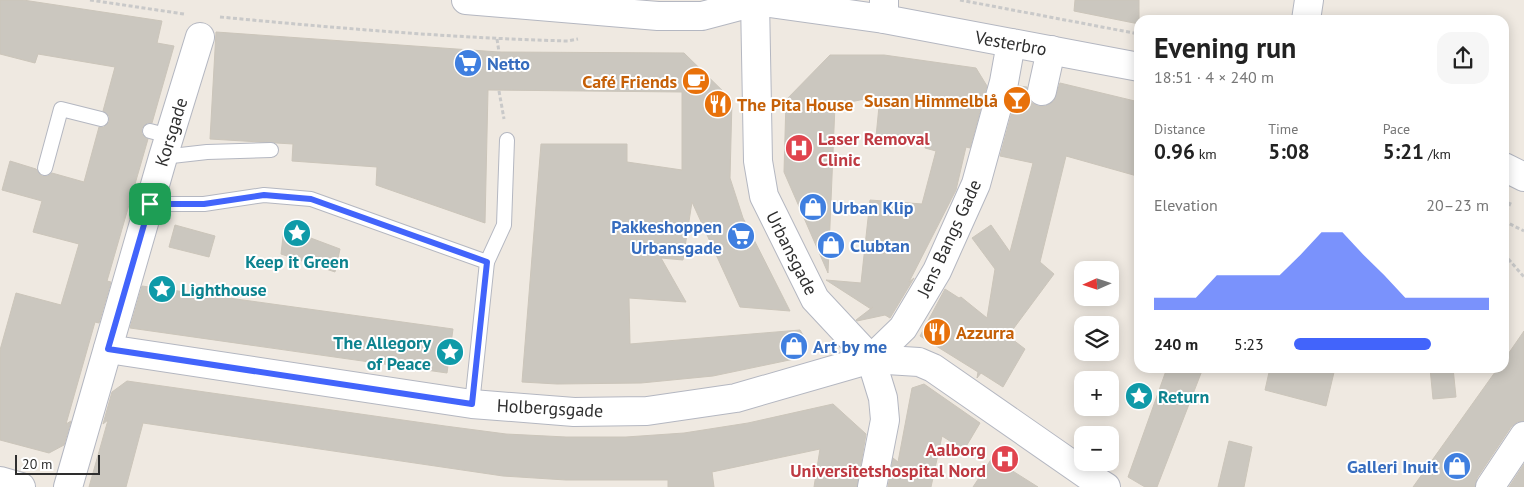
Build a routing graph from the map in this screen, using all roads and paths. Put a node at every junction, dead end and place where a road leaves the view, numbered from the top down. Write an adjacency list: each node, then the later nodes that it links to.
1 (90, 0): 10 (path)
2 (466, 0): 7 (street, Vesterbro)
3 (542, 0): 7 (street, Vesterbro)
4 (960, 0): 11 (path)
5 (1309, 0): 9 (street)
6 (753, 1): 7 (street, Vesterbro); 8 (street, Vesterbro); 34 (street, Urbansgade)
7 (501, 2)
8 (884, 10): 14 (street, Vesterbro)
9 (1307, 15)
10 (200, 23): 12 (path); 22 (street, Korsgade)
11 (1134, 33)
12 (497, 39): 13 (path); 16 (path)
13 (582, 39)
14 (1011, 43): 15 (street, Vesterbro); 34 (street, Jens Bangs Gade)
15 (1051, 50): 17 (street, Vesterbro); 19 (street)
16 (499, 52)
17 (1134, 66)
18 (499, 90): 21 (path)
19 (1042, 91)
20 (101, 119): 24 (lane)
21 (507, 140): 31 (lane)
22 (160, 141): 23 (lane); 27 (street, Korsgade)
23 (271, 150)
24 (45, 168)
25 (1516, 180): 26 (path)
26 (1509, 203)
27 (150, 204): 31 (lane); 33 (street, Korsgade)
28 (1509, 222): 29 (path)
29 (1524, 231)
30 (1509, 260): 32 (path)
31 (487, 262): 35 (lane)
32 (1524, 277)
33 (108, 349): 35 (street, Holbergsgade); 39 (street, Korsgade)
34 (871, 359): 35 (street, Holbergsgade); 40 (street); 41 (street)
35 (472, 404)
36 (1524, 436): 42 (street)
37 (0, 481): 38 (street)
38 (21, 487)
39 (68, 487)
40 (872, 487)
41 (1106, 487)
42 (1490, 487)

